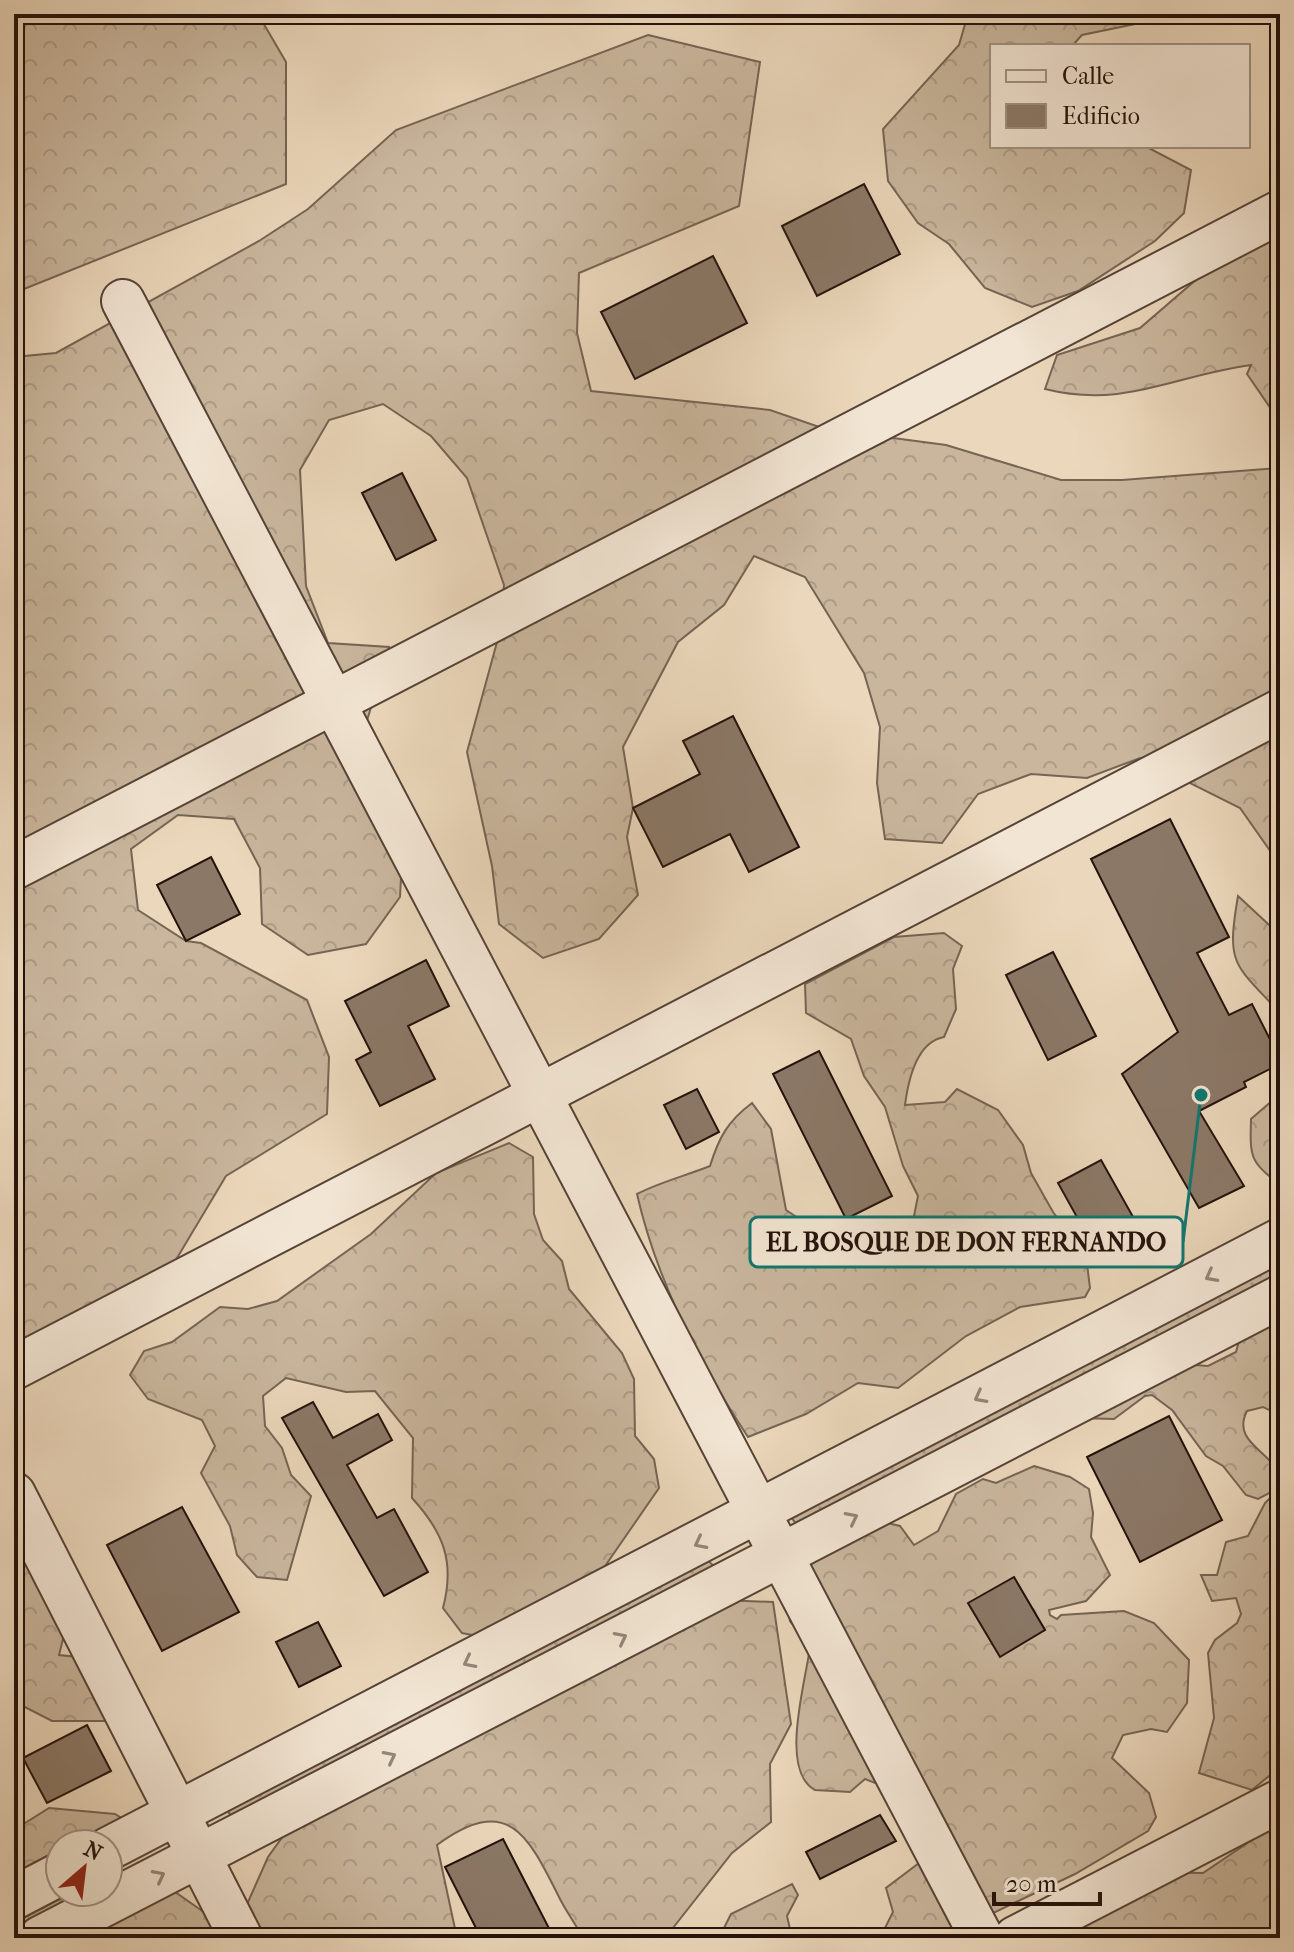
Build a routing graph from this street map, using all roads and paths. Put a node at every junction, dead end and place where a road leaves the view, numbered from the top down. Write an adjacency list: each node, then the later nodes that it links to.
1 (1280, 212): 3 (street)
2 (123, 301): 3 (street)
3 (333, 703): 5 (street); 6 (street)
4 (1280, 711): 6 (street)
5 (14, 868)
6 (539, 1095): 9 (street); 11 (street)
7 (1280, 1240): 11 (street, one-way to 11)
8 (1280, 1297): 12 (street, one-way to 8)
9 (14, 1368)
10 (14, 1494): 14 (street)
11 (758, 1513): 12 (street); 14 (street, one-way to 14)
12 (780, 1555): 16 (street, one-way to 12); 21 (street)
13 (1280, 1801): 22 (street)
14 (178, 1813): 15 (street); 16 (street)
15 (124, 1841)
16 (199, 1856): 19 (street, one-way to 16); 20 (street)
17 (44, 1882): 18 (street)
18 (14, 1898)
19 (40, 1938)
20 (241, 1938)
21 (982, 1938)
22 (1015, 1938)

